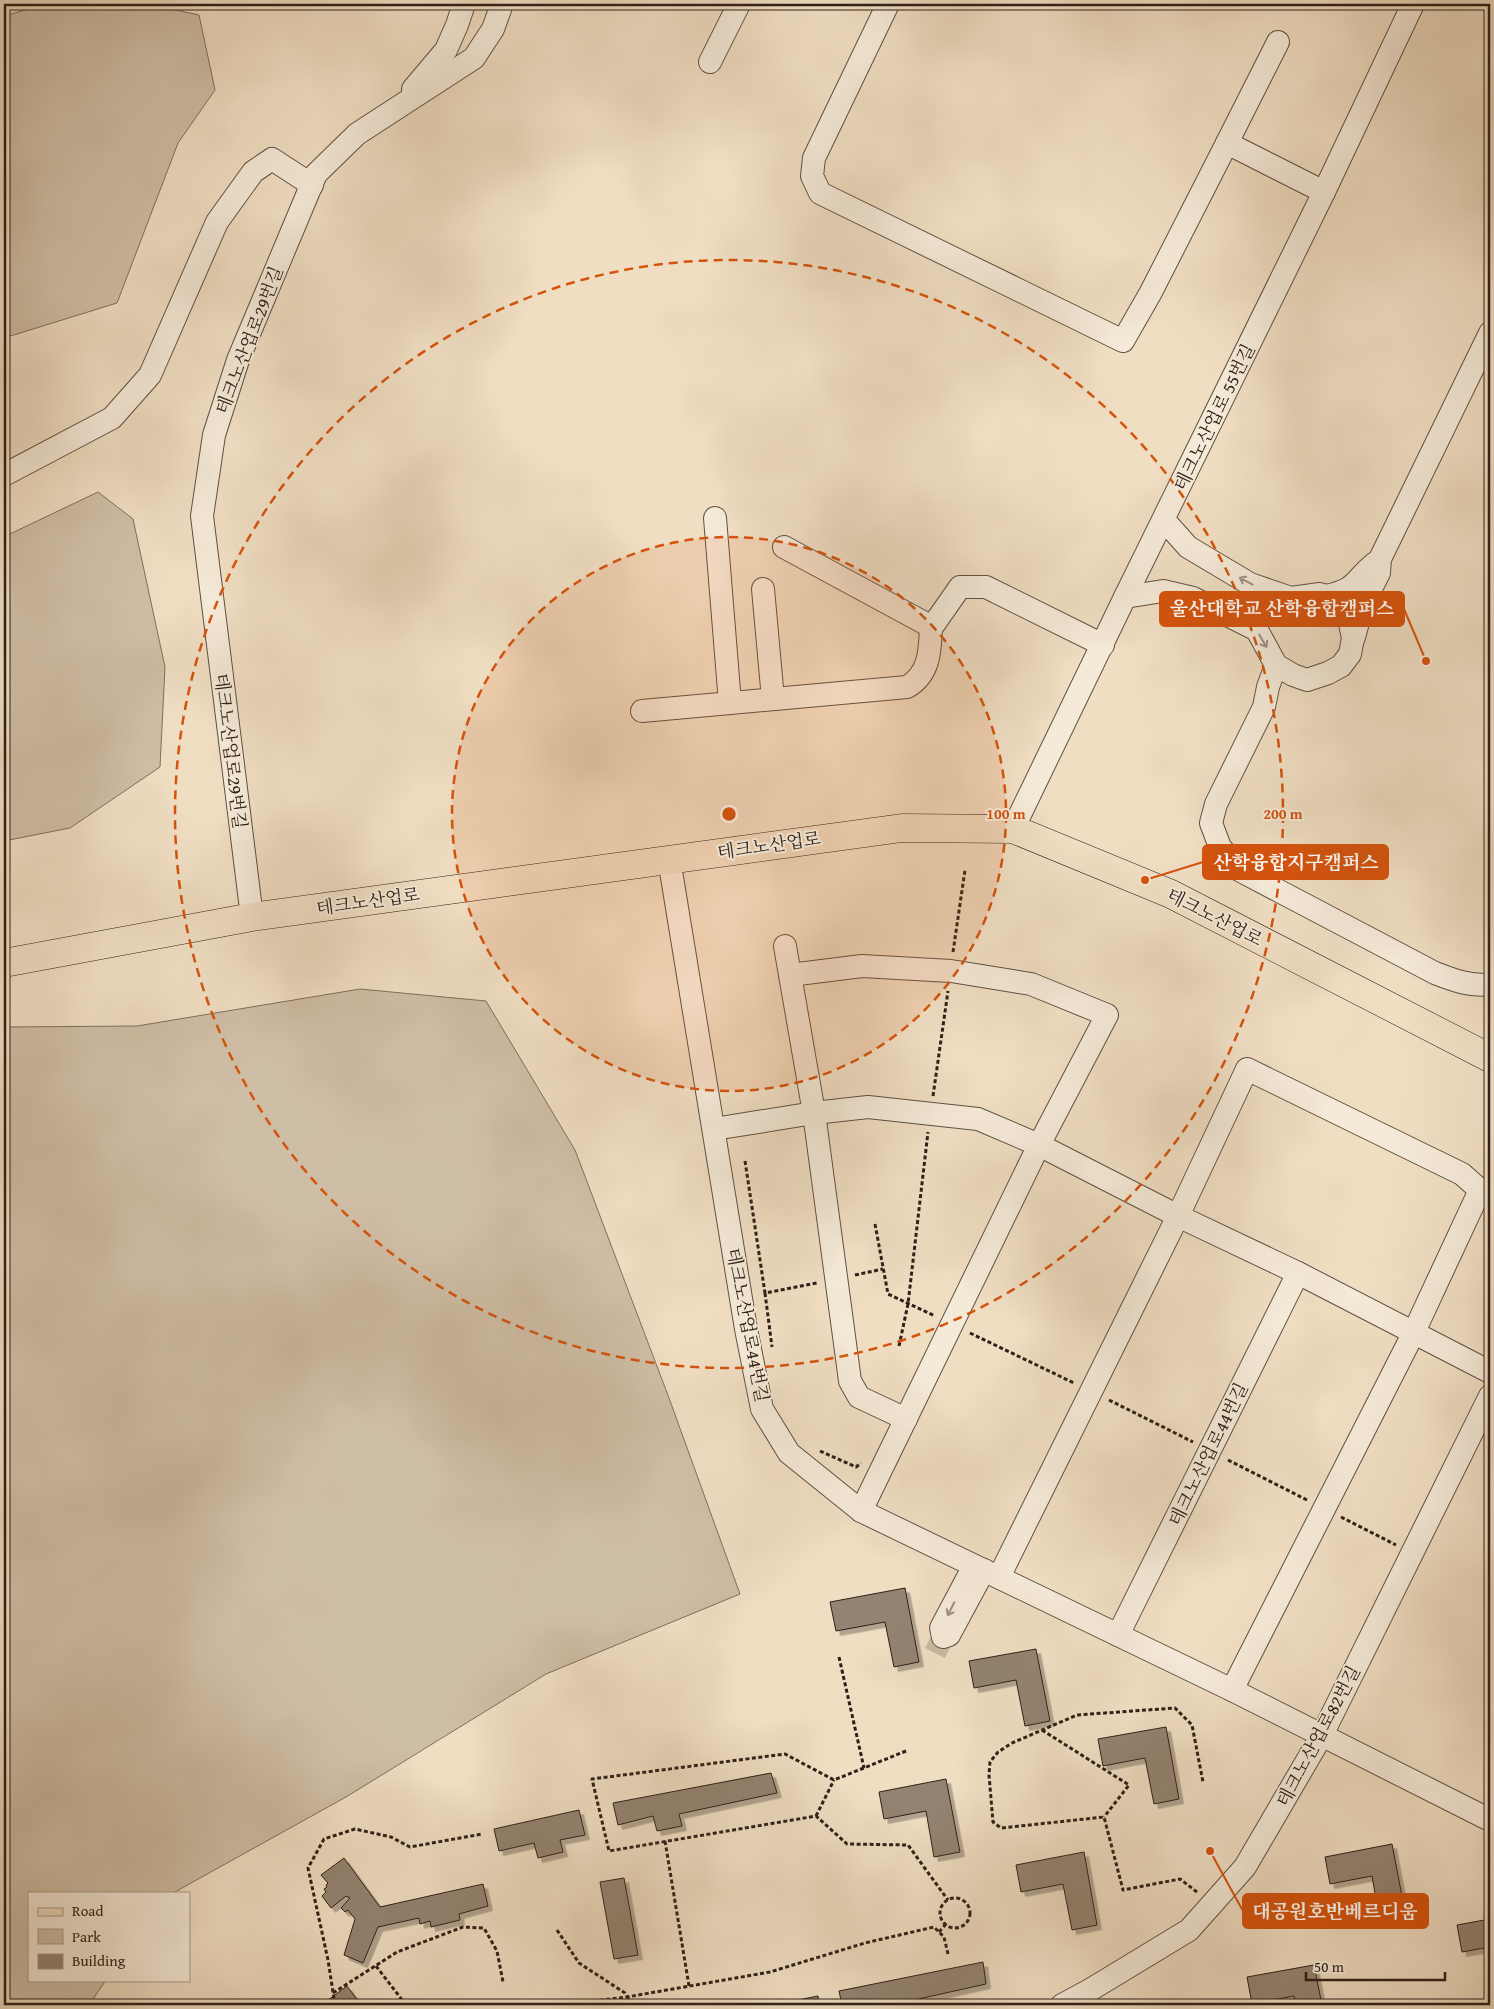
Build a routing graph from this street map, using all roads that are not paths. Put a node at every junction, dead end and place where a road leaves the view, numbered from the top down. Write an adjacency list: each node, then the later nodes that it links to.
1 (464, 4): 8 (street)
2 (502, 4): 8 (street, 테크노산업로29번길)
3 (739, 4): 7 (street)
4 (1413, 4): 11 (street, 테크노산업로 55번길)
5 (887, 6): 9 (street)
6 (1278, 42): 9 (street)
7 (710, 62)
8 (398, 107): 10 (street, 테크노산업로29번길)
9 (1227, 143): 11 (street)
10 (312, 185): 13 (street); 32 (street, 테크노산업로29번길)
11 (1324, 192): 15 (street, 테크노산업로 55번길)
12 (1490, 333): 17 (street)
13 (4, 475)
14 (715, 518): 27 (street)
15 (1164, 520): 19 (street, one-way to 15); 20 (street, 테크노산업로 55번길)
16 (784, 547): 21 (street)
17 (1380, 559): 19 (street); 22 (street)
18 (763, 589): 26 (street)
19 (1326, 596): 22 (street)
20 (1125, 597): 23 (street, 테크노산업로 55번길); 24 (street, one-way to 24)
21 (931, 627): 23 (street); 26 (street)
22 (1353, 638): 25 (street)
23 (1103, 645): 30 (street, 테크노산업로 55번길)
24 (1276, 665): 25 (street); 28 (street)
25 (1307, 680): 28 (street)
26 (773, 699): 27 (street)
27 (730, 703): 29 (street)
28 (1264, 707): 36 (street)
29 (642, 711)
30 (1014, 829): 31 (main road, 테크노산업로); 37 (main road, 테크노산업로)
31 (669, 859): 32 (main road, 테크노산업로); 39 (street, 테크노산업로44번길)
32 (252, 917): 34 (main road, 테크노산업로)
33 (785, 946): 35 (street)
34 (4, 963)
35 (790, 975): 38 (street); 40 (street)
36 (1490, 984)
37 (1490, 1058)
38 (814, 1113): 39 (street); 40 (street); 46 (street)
39 (714, 1129): 47 (street, 테크노산업로44번길)
40 (1039, 1145): 41 (street); 46 (street)
41 (1178, 1216): 42 (street); 43 (street); 48 (street)
42 (1298, 1273): 43 (street); 49 (street, 테크노산업로44번길)
43 (1413, 1334): 44 (street); 50 (street)
44 (1490, 1372)
45 (1490, 1396): 51 (street, 테크노산업로82번길)
46 (906, 1420): 47 (street)
47 (861, 1511): 48 (street, 테크노산업로44번길)
48 (985, 1571): 49 (street, 테크노산업로44번길)
49 (1118, 1635): 50 (street, 테크노산업로44번길)
50 (1232, 1690): 51 (street, 테크노산업로44번길)
51 (1322, 1735): 52 (street, 테크노산업로44번길); 53 (street, 테크노산업로82번길)
52 (1490, 1820)
53 (1062, 2005)

